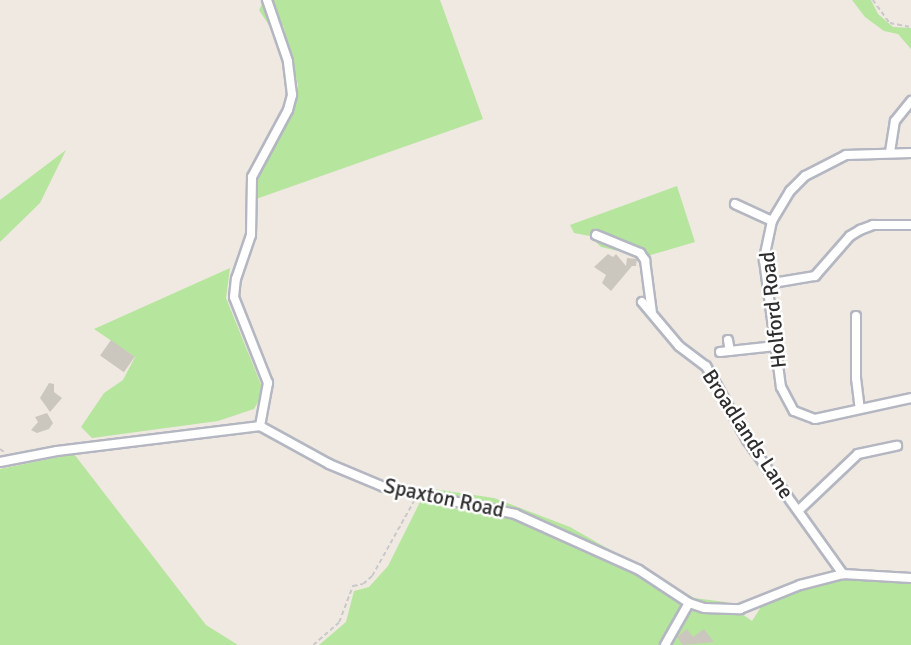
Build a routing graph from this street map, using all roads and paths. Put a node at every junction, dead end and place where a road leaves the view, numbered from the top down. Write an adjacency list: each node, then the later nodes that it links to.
1 (267, 0): 21 (street)
2 (873, 0): 3 (path)
3 (911, 27)
4 (911, 101): 5 (street)
5 (891, 152): 6 (street, Holford Road); 8 (street, Holford Road)
6 (911, 153)
7 (735, 203): 8 (street, Holford Road)
8 (772, 220): 11 (street, Holford Road)
9 (911, 225): 11 (street)
10 (596, 235): 13 (street)
11 (767, 284): 16 (street, Holford Road)
12 (642, 302): 13 (street, Broadlands Lane)
13 (652, 314): 25 (street, Broadlands Lane)
14 (856, 316): 20 (street)
15 (728, 340): 17 (street)
16 (776, 346): 17 (street); 20 (street, Holford Road)
17 (730, 351): 18 (street)
18 (720, 352)
19 (911, 398): 20 (street)
20 (860, 409)
21 (260, 426): 23 (street); 24 (street, Spaxton Road)
22 (897, 446): 25 (street)
23 (0, 462)
24 (415, 494): 28 (street, Spaxton Road); 29 (path)
25 (799, 510): 26 (street, Broadlands Lane)
26 (843, 574): 27 (street, Spaxton Road); 28 (street, Spaxton Road)
27 (911, 578)
28 (689, 603): 30 (street)
29 (313, 645)
30 (665, 645)

